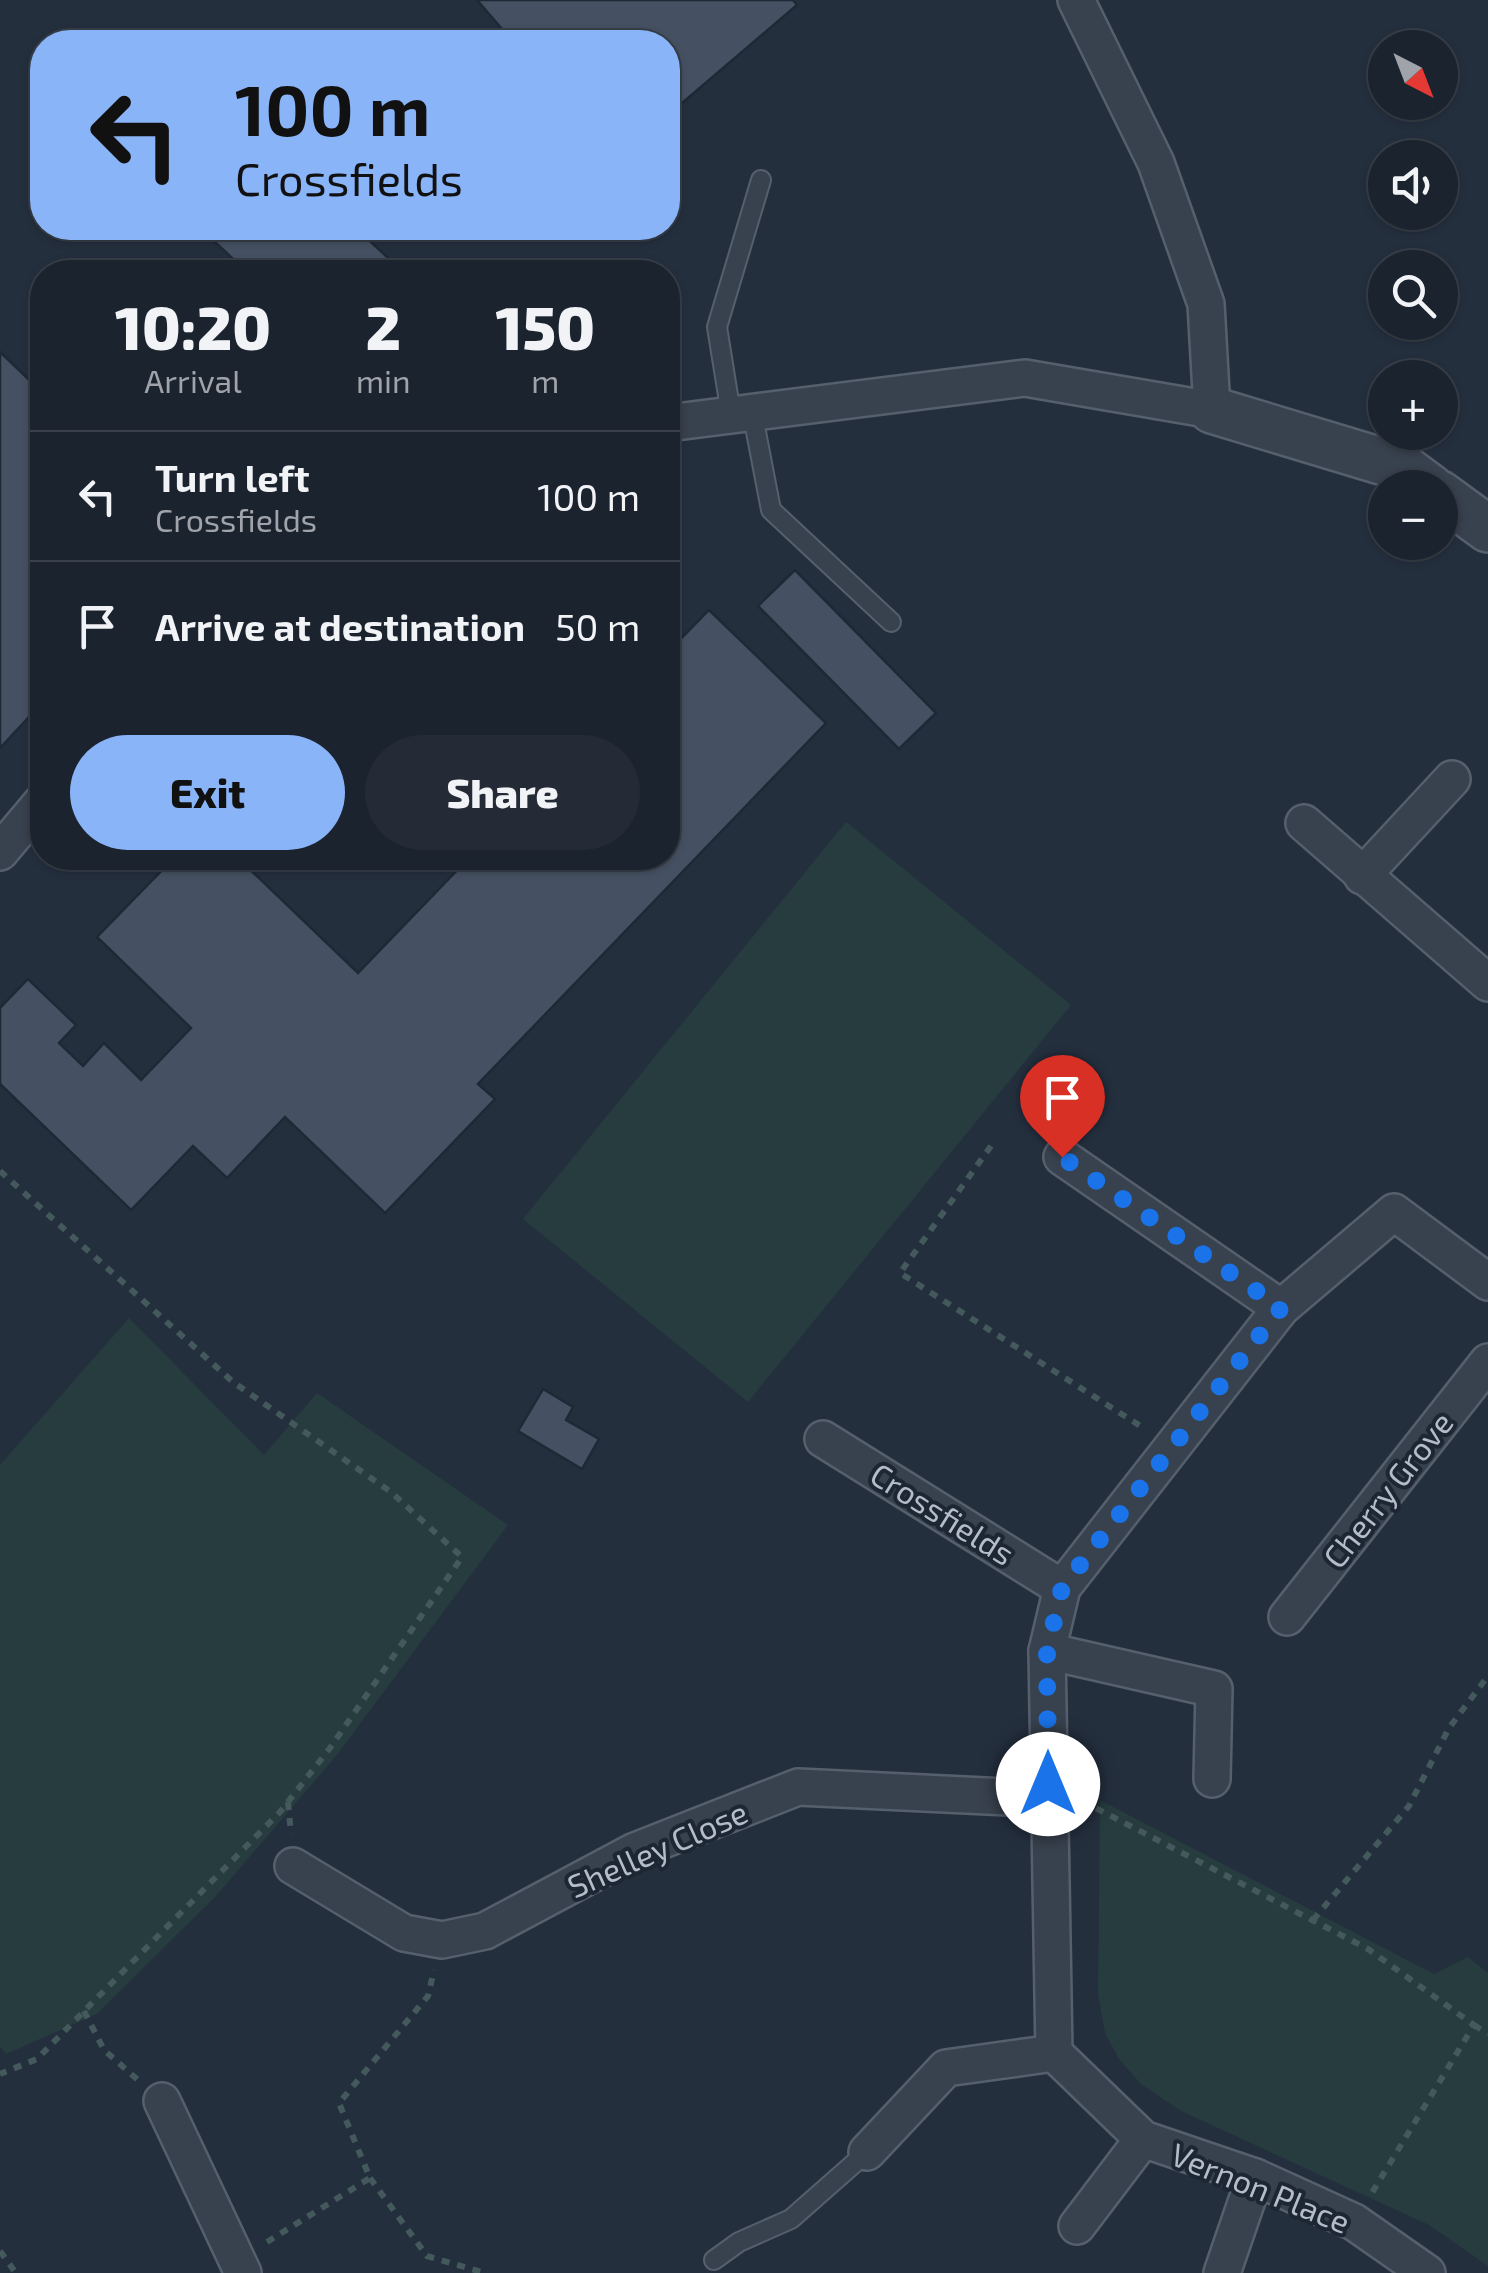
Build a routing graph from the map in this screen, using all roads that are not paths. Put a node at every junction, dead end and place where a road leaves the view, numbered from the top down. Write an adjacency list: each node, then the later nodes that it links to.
1 (1076, 0): 3 (street)
2 (761, 180): 4 (lane)
3 (1212, 410): 4 (street); 6 (street)
4 (742, 413): 5 (street); 9 (lane)
5 (680, 421)
6 (1407, 470)
7 (1458, 507): 8 (street)
8 (1488, 529)
9 (891, 622)
10 (1452, 778): 14 (street)
11 (30, 816): 13 (street)
12 (1304, 823): 14 (street)
13 (0, 852)
14 (1362, 876): 15 (street)
15 (1488, 983)
16 (1062, 1157): 18 (street)
17 (1488, 1282): 18 (street)
18 (1281, 1308): 21 (street)
19 (1488, 1362): 22 (street, Cherry Grove)
20 (823, 1439): 21 (street, Crossfields)
21 (1062, 1588): 23 (street)
22 (1288, 1616)
23 (1047, 1651): 24 (street); 25 (street)
24 (1212, 1779)
25 (1048, 1792): 26 (street, Shelley Close); 27 (street)
26 (294, 1866)
27 (1054, 2053): 29 (street, Vernon Place); 30 (street)
28 (162, 2101): 34 (street)
29 (1143, 2139): 31 (street, Vernon Place); 32 (street, Vernon Place)
30 (867, 2152): 33 (lane)
31 (1254, 2177): 35 (street); 36 (street, Vernon Place)
32 (1078, 2226)
33 (714, 2260)
34 (240, 2267)
35 (1222, 2273)
36 (1426, 2273)

